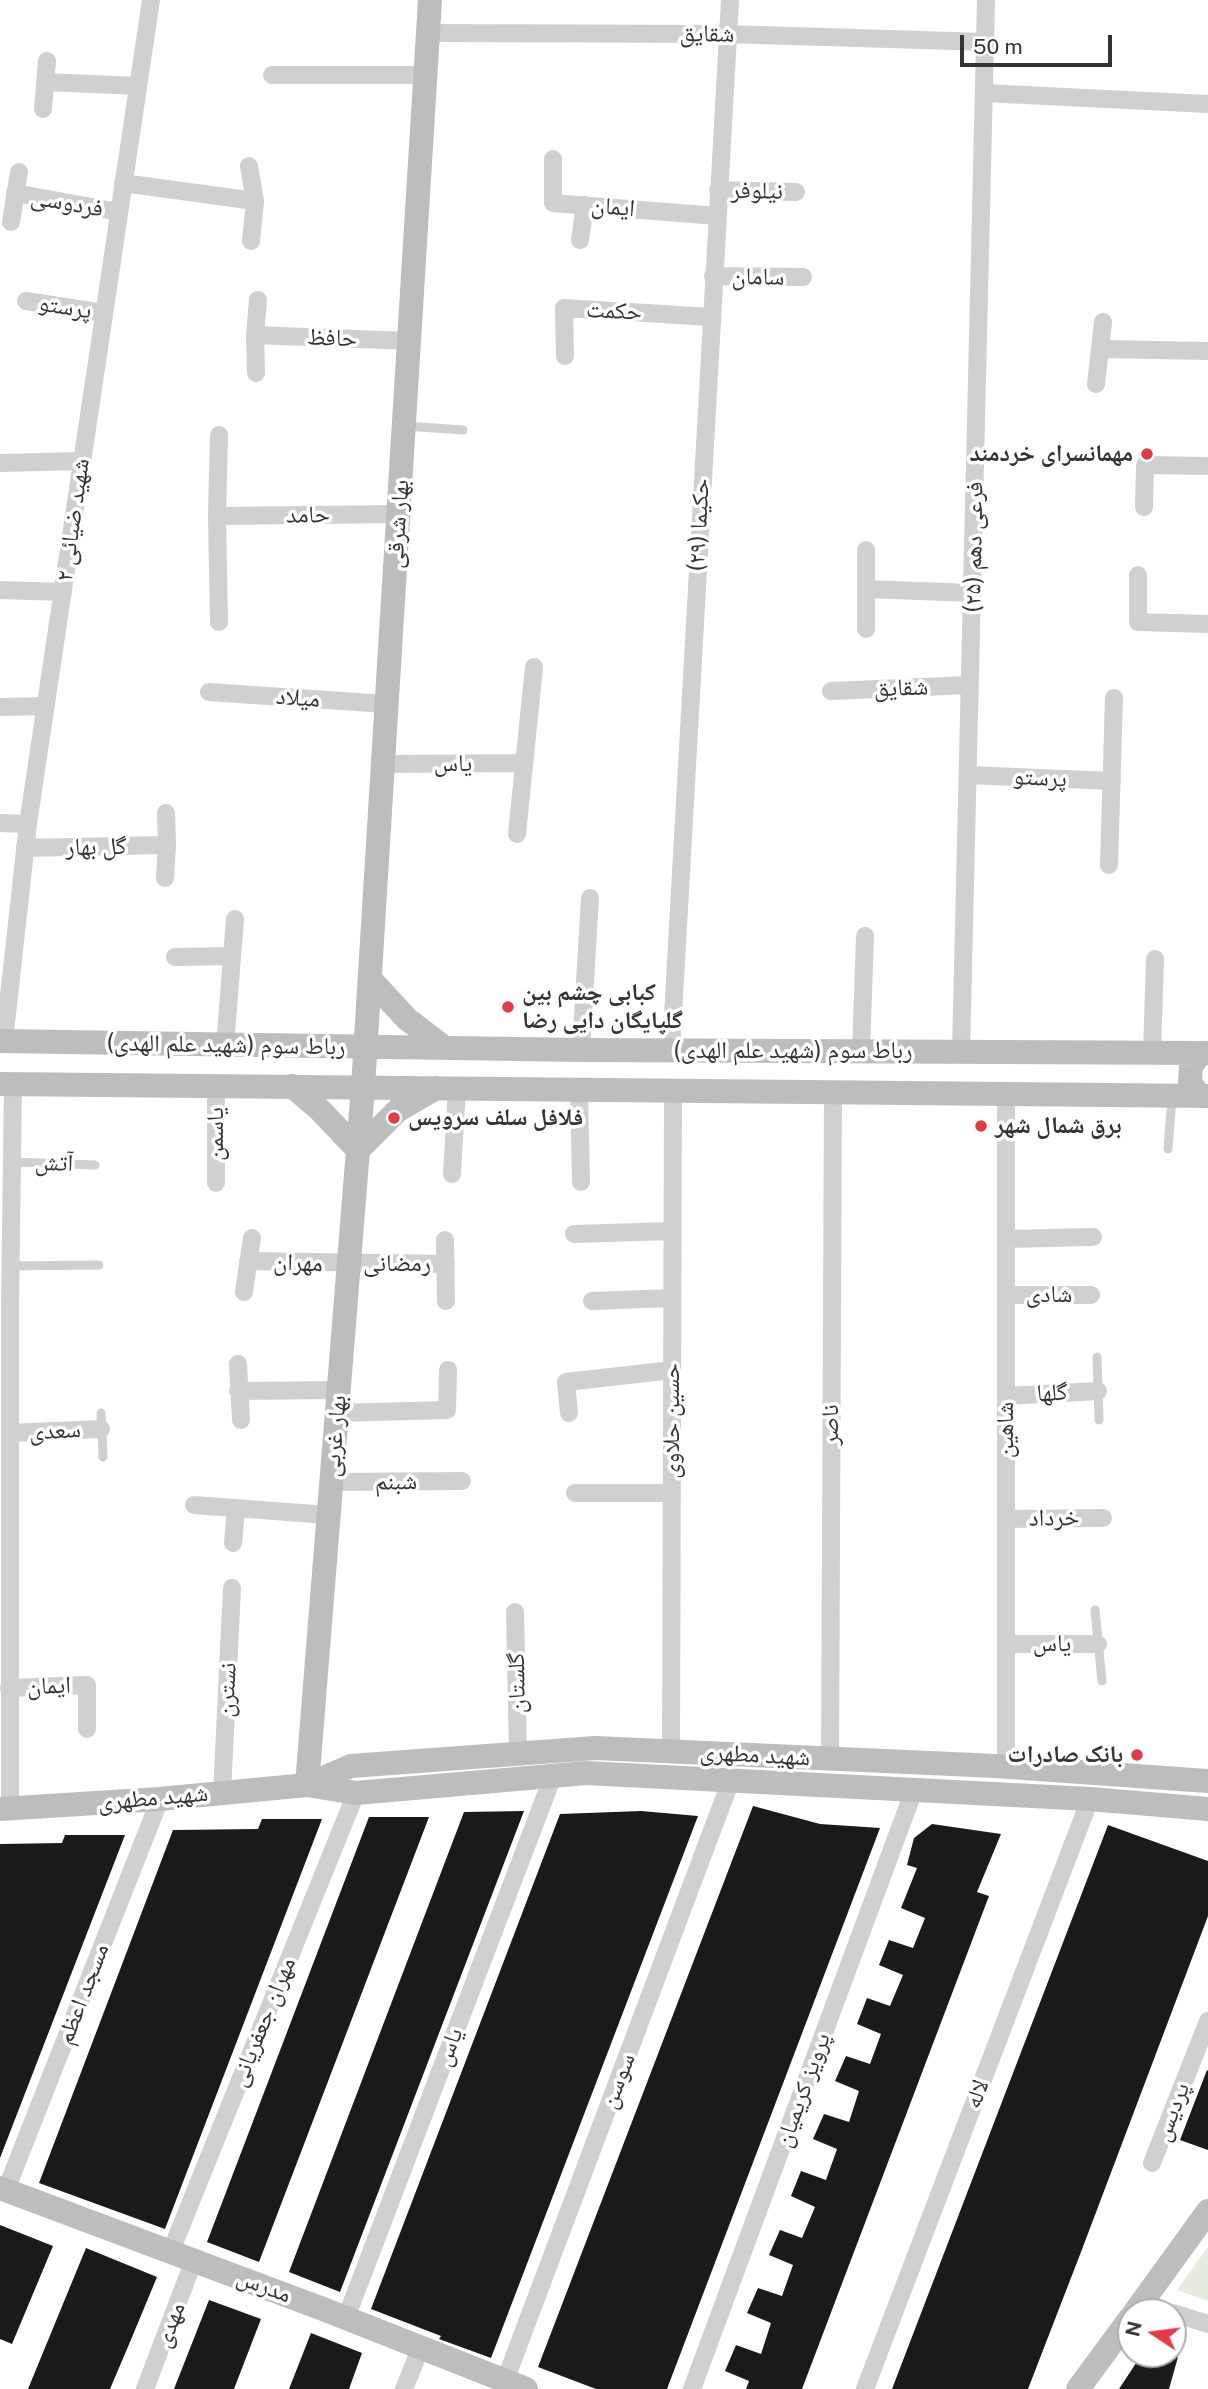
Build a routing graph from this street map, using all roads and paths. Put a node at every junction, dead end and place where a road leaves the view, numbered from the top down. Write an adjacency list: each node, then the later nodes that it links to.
1 (150, 0): 12 (street, شهید ضیائی ۲)
2 (430, 0): 5 (main road, بهار شرقی)
3 (730, 0): 6 (street, حکیما (۲۹))
4 (986, 0): 7 (street, فرعی دهم (۲۵))
5 (428, 33): 6 (street, شقایق); 10 (main road, بهار شرقی)
6 (728, 34): 7 (street, شقایق); 20 (street, حکیما (۲۹))
7 (985, 42): 13 (street, فرعی دهم (۲۵))
8 (47, 61): 11 (street)
9 (272, 75): 10 (street)
10 (425, 75): 38 (main road, بهار شرقی)
11 (45, 82): 12 (street); 15 (street)
12 (138, 86): 19 (street, شهید ضیائی ۲)
13 (984, 93): 14 (street); 58 (street, فرعی دهم (۲۵))
14 (1208, 104)
15 (43, 109)
16 (553, 159): 24 (street, ایمان)
17 (249, 166): 23 (street)
18 (19, 172): 22 (street)
19 (123, 183): 23 (street); 25 (street, شهید ضیائی ۲)
20 (718, 190): 21 (street, نیلوفر); 26 (street, حکیما (۲۹))
21 (796, 191)
22 (15, 193): 25 (street, فردوسی); 27 (street)
23 (255, 201): 29 (street)
24 (585, 205): 26 (street, ایمان); 28 (street)
25 (119, 212): 34 (street, شهید ضیائی ۲)
26 (717, 216): 30 (street, حکیما (۲۹))
27 (10, 222)
28 (580, 240)
29 (251, 241)
30 (713, 276): 31 (street, سامان); 35 (street, حکیما (۲۹))
31 (803, 277)
32 (258, 300): 37 (street)
33 (26, 301): 34 (street, پرستو)
34 (104, 313): 47 (street, شهید ضیائی ۲)
35 (711, 317): 41 (street, حکمت); 94 (street, حکیما (۲۹))
36 (1103, 322): 39 (street)
37 (255, 335): 38 (street, حافظ); 42 (street)
38 (409, 341): 44 (main road, بهار شرقی)
39 (1100, 349): 40 (street); 43 (street)
40 (1208, 351)
41 (565, 356)
42 (256, 373)
43 (1096, 384)
44 (404, 426): 45 (lane); 51 (main road, بهار شرقی)
45 (463, 430)
46 (219, 435): 52 (street)
47 (82, 461): 48 (street); 57 (street, شهید ضیائی ۲)
48 (0, 463)
49 (1208, 466): 50 (street)
50 (1144, 507)
51 (398, 514): 52 (street, حامد); 67 (main road, بهار شرقی)
52 (217, 516): 59 (street)
53 (866, 550): 55 (street)
54 (1138, 575): 60 (street)
55 (866, 589): 58 (street); 61 (street)
56 (0, 590): 57 (street)
57 (63, 592): 68 (street, شهید ضیائی ۲)
58 (972, 593): 63 (street, فرعی دهم (۲۵))
59 (219, 622)
60 (1208, 624)
61 (866, 629)
62 (534, 667): 70 (street)
63 (970, 685): 64 (street, شقایق); 72 (street, فرعی دهم (۲۵))
64 (831, 691)
65 (209, 692): 67 (street, میلاد)
66 (1114, 698): 73 (street)
67 (386, 704): 71 (main road, بهار شرقی)
68 (46, 706): 69 (street); 76 (street, شهید ضیائی ۲)
69 (0, 707)
70 (524, 763): 71 (street, یاس); 77 (street)
71 (383, 764): 88 (main road, بهار شرقی)
72 (968, 775): 73 (street, پرستو); 96 (street, فرعی دهم (۲۵))
73 (1112, 781): 80 (street)
74 (166, 813): 78 (street)
75 (0, 823): 76 (street)
76 (28, 824): 79 (street, شهید ضیائی ۲)
77 (517, 834)
78 (167, 845): 79 (street, گل بهار); 81 (street)
79 (25, 848): 89 (street, شهید ضیائی ۲)
80 (1109, 865)
81 (165, 878)
82 (590, 898): 93 (street)
83 (235, 919): 85 (street)
84 (864, 936): 95 (street)
85 (231, 956): 86 (street); 90 (street)
86 (175, 957)
87 (1155, 959): 98 (street)
88 (370, 979): 91 (main road, بهار شرقی); 92 (main road)
89 (2, 1041): 90 (main road, رباط سوم (شهید علم الهدی))
90 (225, 1046): 91 (main road, رباط سوم (شهید علم الهدی))
91 (365, 1048): 92 (main road, رباط سوم (شهید علم الهدی)); 103 (main road, بهار شرقی)
92 (445, 1048): 93 (main road, رباط سوم (شهید علم الهدی))
93 (582, 1050): 94 (main road, رباط سوم (شهید علم الهدی))
94 (671, 1051): 95 (main road, رباط سوم (شهید علم الهدی))
95 (861, 1052): 96 (main road, رباط سوم (شهید علم الهدی))
96 (961, 1052): 97 (main road, رباط سوم (شهید علم الهدی))
97 (1103, 1052): 98 (main road, رباط سوم (شهید علم الهدی)); 109 (main road)
98 (1152, 1053): 99 (main road, رباط سوم (شهید علم الهدی))
99 (1205, 1053): 111 (main road)
100 (7, 1084): 101 (main road, رباط سوم (شهید علم الهدی)); 114 (street)
101 (216, 1086): 102 (main road, رباط سوم (شهید علم الهدی)); 118 (street, یاسمن)
102 (292, 1086): 103 (main road, رباط سوم (شهید علم الهدی)); 113 (main road)
103 (363, 1087): 104 (main road, رباط سوم (شهید علم الهدی)); 113 (main road, بهار غربی)
104 (447, 1088): 105 (main road, رباط سوم (شهید علم الهدی)); 113 (main road); 116 (street)
105 (579, 1089): 106 (main road, رباط سوم (شهید علم الهدی)); 117 (street)
106 (673, 1090): 107 (main road, رباط سوم (شهید علم الهدی)); 120 (street, حسین حلاوی)
107 (833, 1092): 108 (main road, رباط سوم (شهید علم الهدی)); 172 (street, ناصر)
108 (1006, 1093): 109 (main road, رباط سوم (شهید علم الهدی)); 124 (street, شاهین)
109 (1099, 1093): 110 (main road, رباط سوم (شهید علم الهدی))
110 (1172, 1096): 111 (main road, رباط سوم (شهید علم الهدی)); 112 (lane)
111 (1203, 1096)
112 (1168, 1149)
113 (358, 1150): 127 (main road, بهار غربی)
114 (12, 1162): 115 (lane, آتش); 119 (street)
115 (95, 1164)
116 (452, 1174)
117 (581, 1182)
118 (216, 1183)
119 (6, 1206): 130 (street)
120 (673, 1231): 121 (street); 134 (street, حسین حلاوی)
121 (574, 1234)
122 (1093, 1237): 124 (street)
123 (252, 1238): 126 (street)
124 (1006, 1239): 132 (street, شاهین)
125 (445, 1240): 128 (street)
126 (248, 1261): 127 (street, مهران); 131 (street)
127 (348, 1264): 128 (street, رمضانی); 144 (main road, بهار غربی)
128 (446, 1264): 135 (street)
129 (99, 1265): 130 (lane)
130 (10, 1266): 149 (street)
131 (244, 1292)
132 (1006, 1295): 133 (street, شادی); 143 (street, شاهین)
133 (1091, 1295)
134 (672, 1298): 136 (street); 140 (street, حسین حلاوی)
135 (446, 1301)
136 (592, 1301)
137 (1097, 1357): 142 (lane)
138 (238, 1364): 141 (street)
139 (448, 1370): 144 (street)
140 (672, 1370): 145 (street); 155 (street, حسین حلاوی)
141 (238, 1391): 144 (street); 146 (street)
142 (1098, 1391): 143 (street, گلها); 147 (lane)
143 (1006, 1396): 160 (street, شاهین)
144 (337, 1401): 152 (main road, بهار غربی)
145 (569, 1413)
146 (241, 1420)
147 (1099, 1420)
148 (101, 1421): 149 (street, سعدی); 150 (lane)
149 (10, 1433): 153 (street)
150 (103, 1457)
151 (462, 1481): 152 (street, شبنم)
152 (331, 1482): 158 (main road, بهار غربی)
153 (5, 1493): 168 (street)
154 (575, 1493): 155 (street)
155 (672, 1493): 170 (street, حسین حلاوی)
156 (194, 1505): 157 (street)
157 (236, 1508): 158 (street); 161 (street)
158 (328, 1516): 177 (main road, بهار غربی)
159 (1103, 1518): 160 (street, خرداد)
160 (1006, 1519): 165 (street, شاهین)
161 (233, 1543)
162 (232, 1588): 179 (street, نسترن)
163 (1095, 1610): 166 (lane)
164 (515, 1612): 171 (street, گلستان)
165 (1006, 1644): 166 (street, یاس); 173 (street, شاهین)
166 (1098, 1644): 167 (lane)
167 (1102, 1681)
168 (9, 1688): 169 (street, ایمان); 183 (street)
169 (87, 1729)
170 (671, 1751): 171 (main road, شهید مطهری); 172 (main road, شهید مطهری)
171 (518, 1754): 177 (main road, شهید مطهری)
172 (830, 1758): 173 (main road, شهید مطهری)
173 (1006, 1766): 176 (main road, شهید مطهری)
174 (553, 1776): 175 (main road, شهید مطهری); 180 (main road, شهید مطهری); 193 (street, یاس)
175 (731, 1780): 178 (main road, شهید مطهری); 197 (street, سوسن)
176 (1208, 1781)
177 (307, 1785): 179 (main road, شهید مطهری); 180 (main road, شهید مطهری)
178 (914, 1790): 182 (main road, شهید مطهری); 200 (street, پرویز کریمیان)
179 (222, 1793): 181 (main road, شهید مطهری)
180 (356, 1793): 189 (street, مهران جعفریانی)
181 (160, 1798): 183 (main road, شهید مطهری); 187 (street, مسجد اعظم)
182 (1090, 1799): 184 (main road, شهید مطهری); 201 (street, لاله)
183 (5, 1809)
184 (1208, 1809)
185 (1208, 2021): 186 (street, پردیس)
186 (1152, 2163)
187 (3, 2189): 189 (main road, مدرس)
188 (1208, 2211): 191 (main road)
189 (171, 2252): 190 (main road, مدرس)
190 (194, 2260): 193 (main road, مدرس); 198 (street, مهدی)
191 (1145, 2298)
192 (1187, 2317): 194 (street)
193 (346, 2318): 196 (main road, مدرس)
194 (1208, 2324)
195 (1117, 2337): 202 (main road)
196 (421, 2347): 197 (main road, مدرس); 199 (street)
197 (516, 2385)
198 (145, 2389)
199 (404, 2389)
200 (692, 2389)
201 (865, 2389)
202 (1078, 2389)

